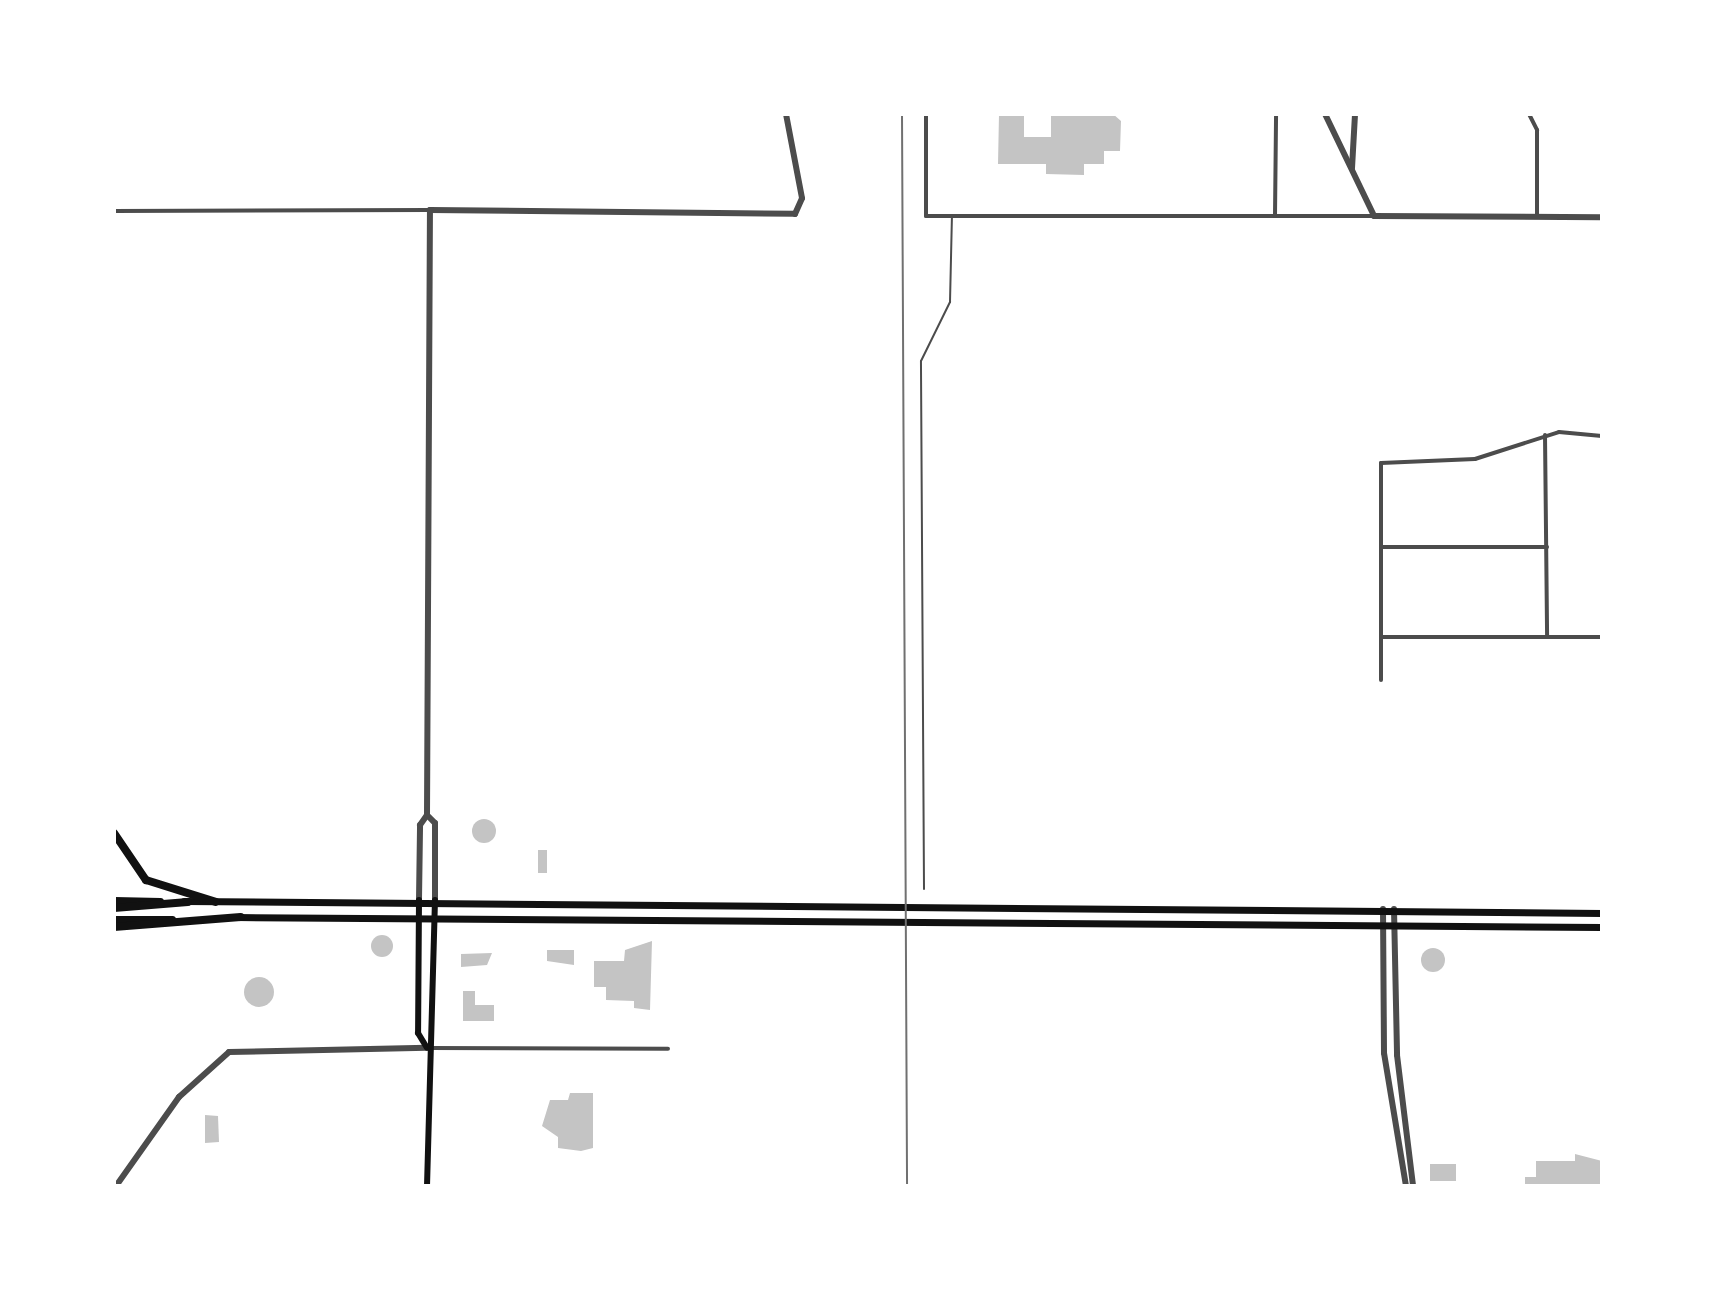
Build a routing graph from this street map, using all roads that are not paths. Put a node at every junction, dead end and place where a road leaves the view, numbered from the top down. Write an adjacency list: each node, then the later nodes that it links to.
1 (786, 114): 8 (street)
2 (926, 114): 10 (street)
3 (1276, 114): 11 (street)
4 (1325, 114): 7 (street)
5 (1355, 114): 7 (street)
6 (1529, 114): 13 (street)
7 (1352, 172): 12 (street)
8 (430, 210): 9 (street); 23 (street)
9 (114, 211)
10 (952, 216): 11 (street); 25 (lane)
11 (1275, 216): 12 (street)
12 (1374, 216): 13 (street)
13 (1537, 217): 14 (street)
14 (1602, 217)
15 (1545, 435): 16 (street); 17 (street); 18 (street)
16 (1602, 436)
17 (1381, 547): 18 (street); 20 (street)
18 (1548, 547): 19 (street)
19 (1547, 636): 20 (street); 21 (street)
20 (1381, 637): 22 (street)
21 (1602, 637)
22 (1381, 680)
23 (427, 815): 27 (street); 28 (street)
24 (114, 833): 30 (highway)
25 (924, 889)
26 (114, 900): 29 (main road)
27 (419, 900): 28 (main road); 30 (main road); 37 (main road)
28 (435, 900): 32 (main road); 36 (main road)
29 (188, 902): 30 (main road); 31 (highway)
30 (216, 902)
31 (114, 908)
32 (1383, 909): 33 (main road); 39 (street)
33 (1394, 909): 34 (main road); 40 (street)
34 (1602, 913)
35 (241, 917): 37 (main road); 38 (main road); 41 (highway)
36 (435, 917): 37 (main road); 39 (main road); 43 (main road)
37 (418, 918): 43 (main road)
38 (114, 919)
39 (1383, 921): 40 (main road); 47 (street)
40 (1394, 921): 42 (main road); 48 (street)
41 (114, 927)
42 (1602, 927)
43 (427, 1048): 44 (street); 45 (street); 46 (main road)
44 (668, 1049)
45 (116, 1186)
46 (427, 1186)
47 (1406, 1186)
48 (1413, 1186)

